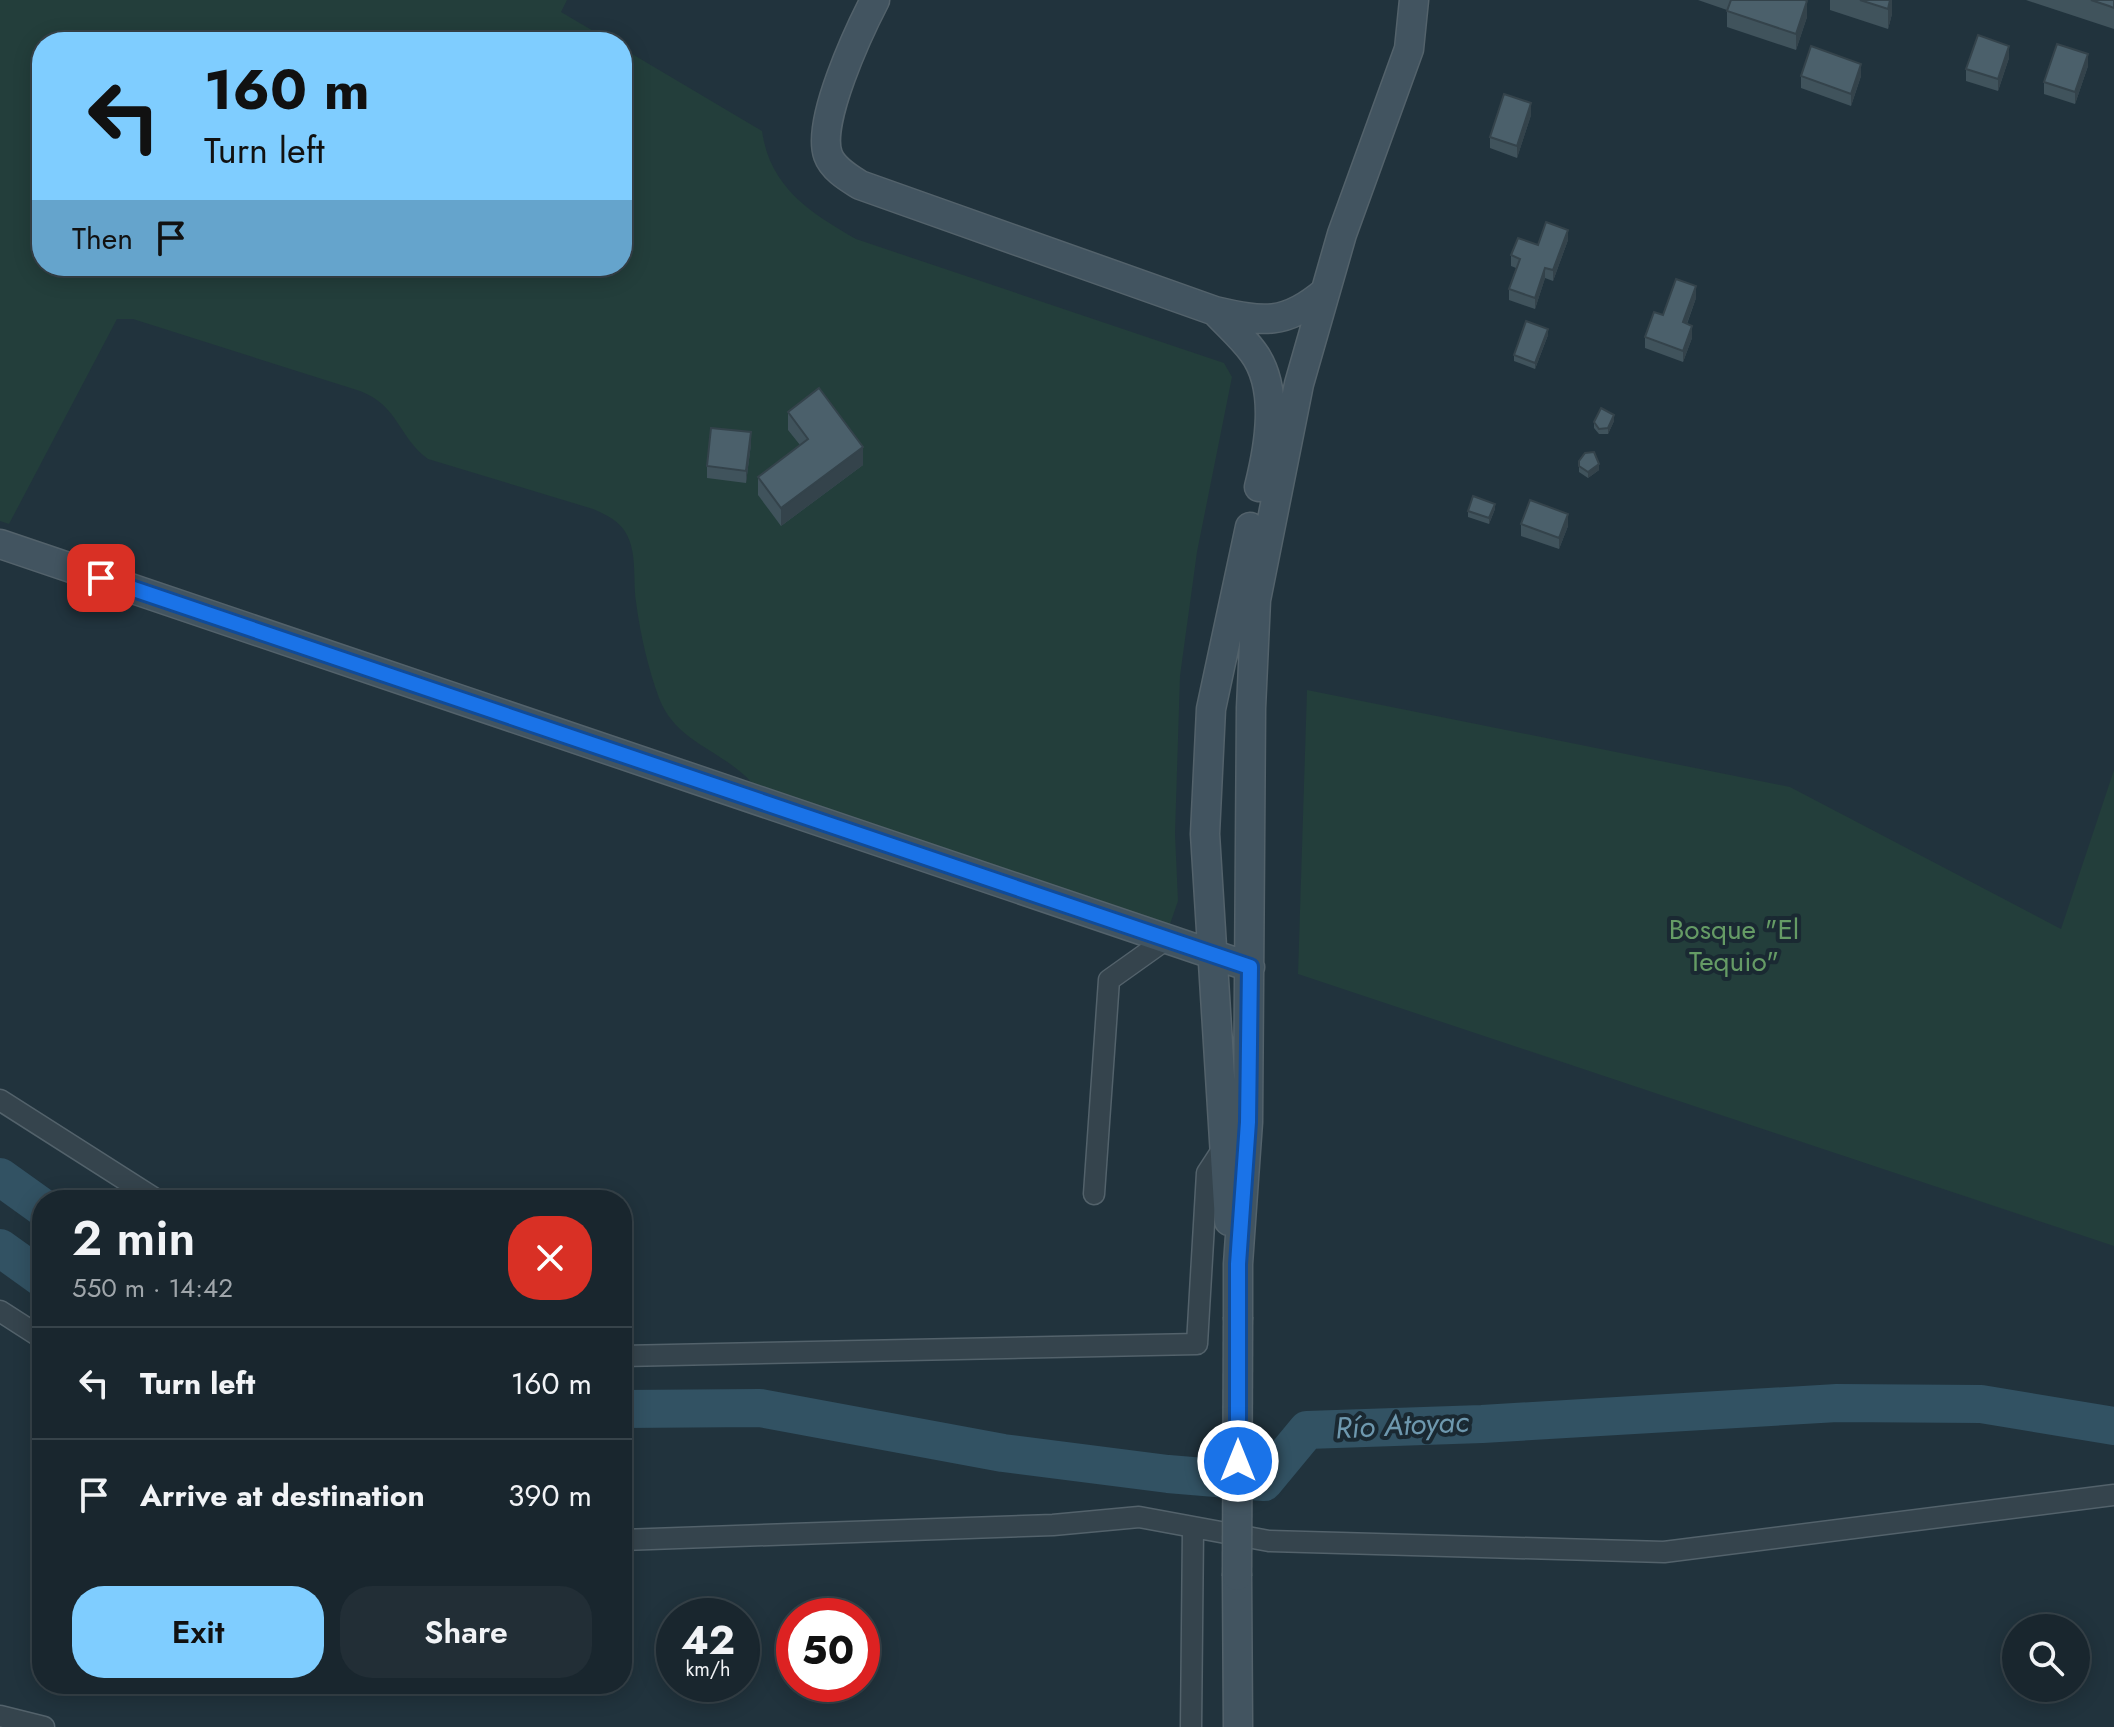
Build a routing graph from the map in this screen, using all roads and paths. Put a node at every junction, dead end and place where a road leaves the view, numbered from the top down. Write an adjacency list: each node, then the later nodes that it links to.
1 (875, 0): 4 (street)
2 (1414, 0): 3 (street)
3 (1325, 292): 4 (street); 8 (street)
4 (1215, 311): 7 (street)
5 (0, 544): 6 (street)
6 (1168, 938): 7 (street); 12 (street)
7 (1215, 955): 8 (street); 10 (street)
8 (1250, 967): 13 (street)
9 (0, 1100): 11 (street)
10 (1222, 1150): 13 (street); 16 (street)
11 (141, 1190)
12 (1094, 1194)
13 (1238, 1264): 23 (street, bridge)
14 (0, 1311): 15 (street)
15 (32, 1332)
16 (632, 1356)
17 (2114, 1495): 18 (street)
18 (1193, 1529): 19 (street); 22 (street)
19 (632, 1540)
20 (0, 1716): 21 (street)
21 (44, 1727)
22 (1191, 1727)
23 (1238, 1727)

